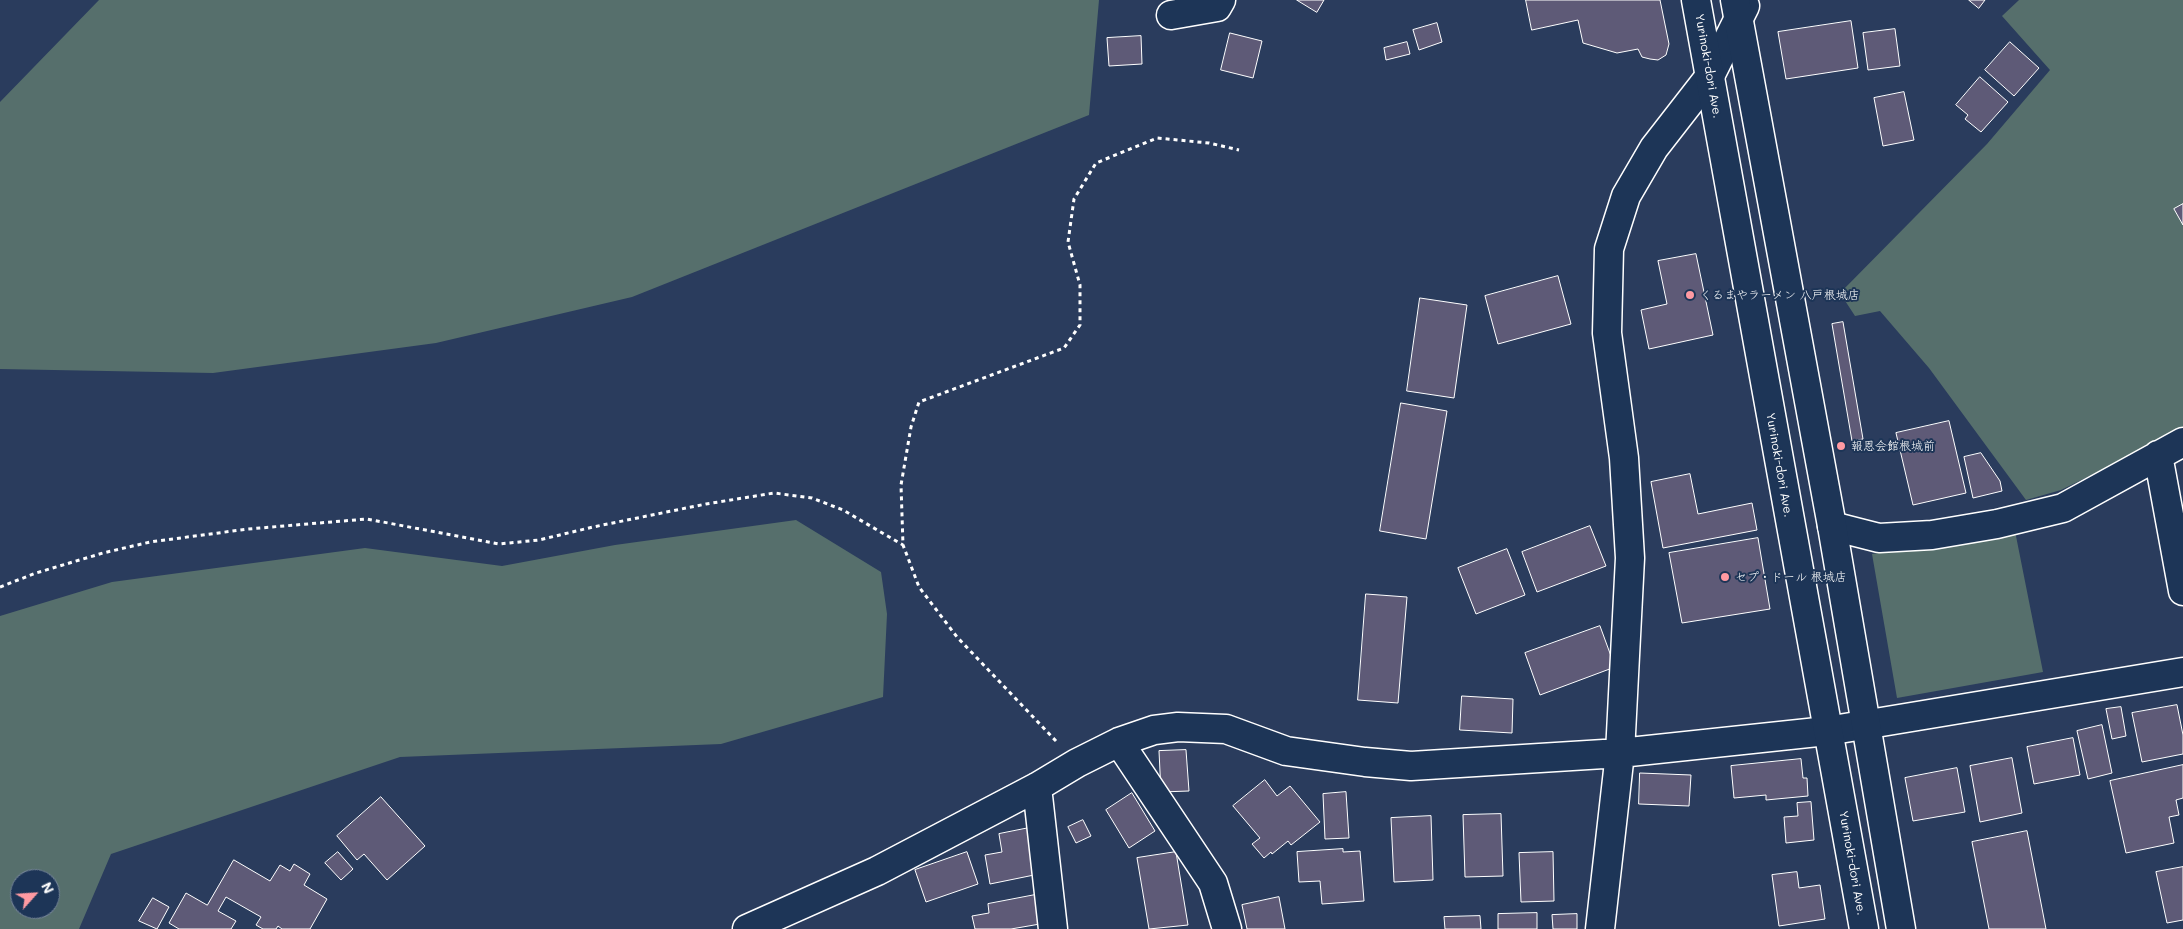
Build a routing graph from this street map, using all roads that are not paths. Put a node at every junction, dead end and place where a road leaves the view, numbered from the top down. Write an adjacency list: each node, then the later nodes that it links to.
1 (1221, 0): 4 (street)
2 (1696, 0): 5 (street, Yurinoki-dori Ave.)
3 (1740, 5): 5 (street); 8 (street)
4 (1171, 15)
5 (1710, 76): 12 (street, Yurinoki-dori Ave.); 14 (street)
6 (2183, 442): 7 (street)
7 (2158, 455): 8 (street); 9 (street)
8 (1832, 526): 11 (street)
9 (2183, 590)
10 (2183, 672): 11 (street)
11 (1866, 724): 12 (street); 21 (street)
12 (1827, 731): 14 (street); 20 (street, Yurinoki-dori Ave.)
13 (1119, 742): 14 (street); 15 (street); 18 (street)
14 (1620, 753): 19 (street)
15 (1037, 786): 16 (street); 17 (street)
16 (748, 929)
17 (1053, 929)
18 (1227, 929)
19 (1600, 929)
20 (1864, 929)
21 (1901, 929)

